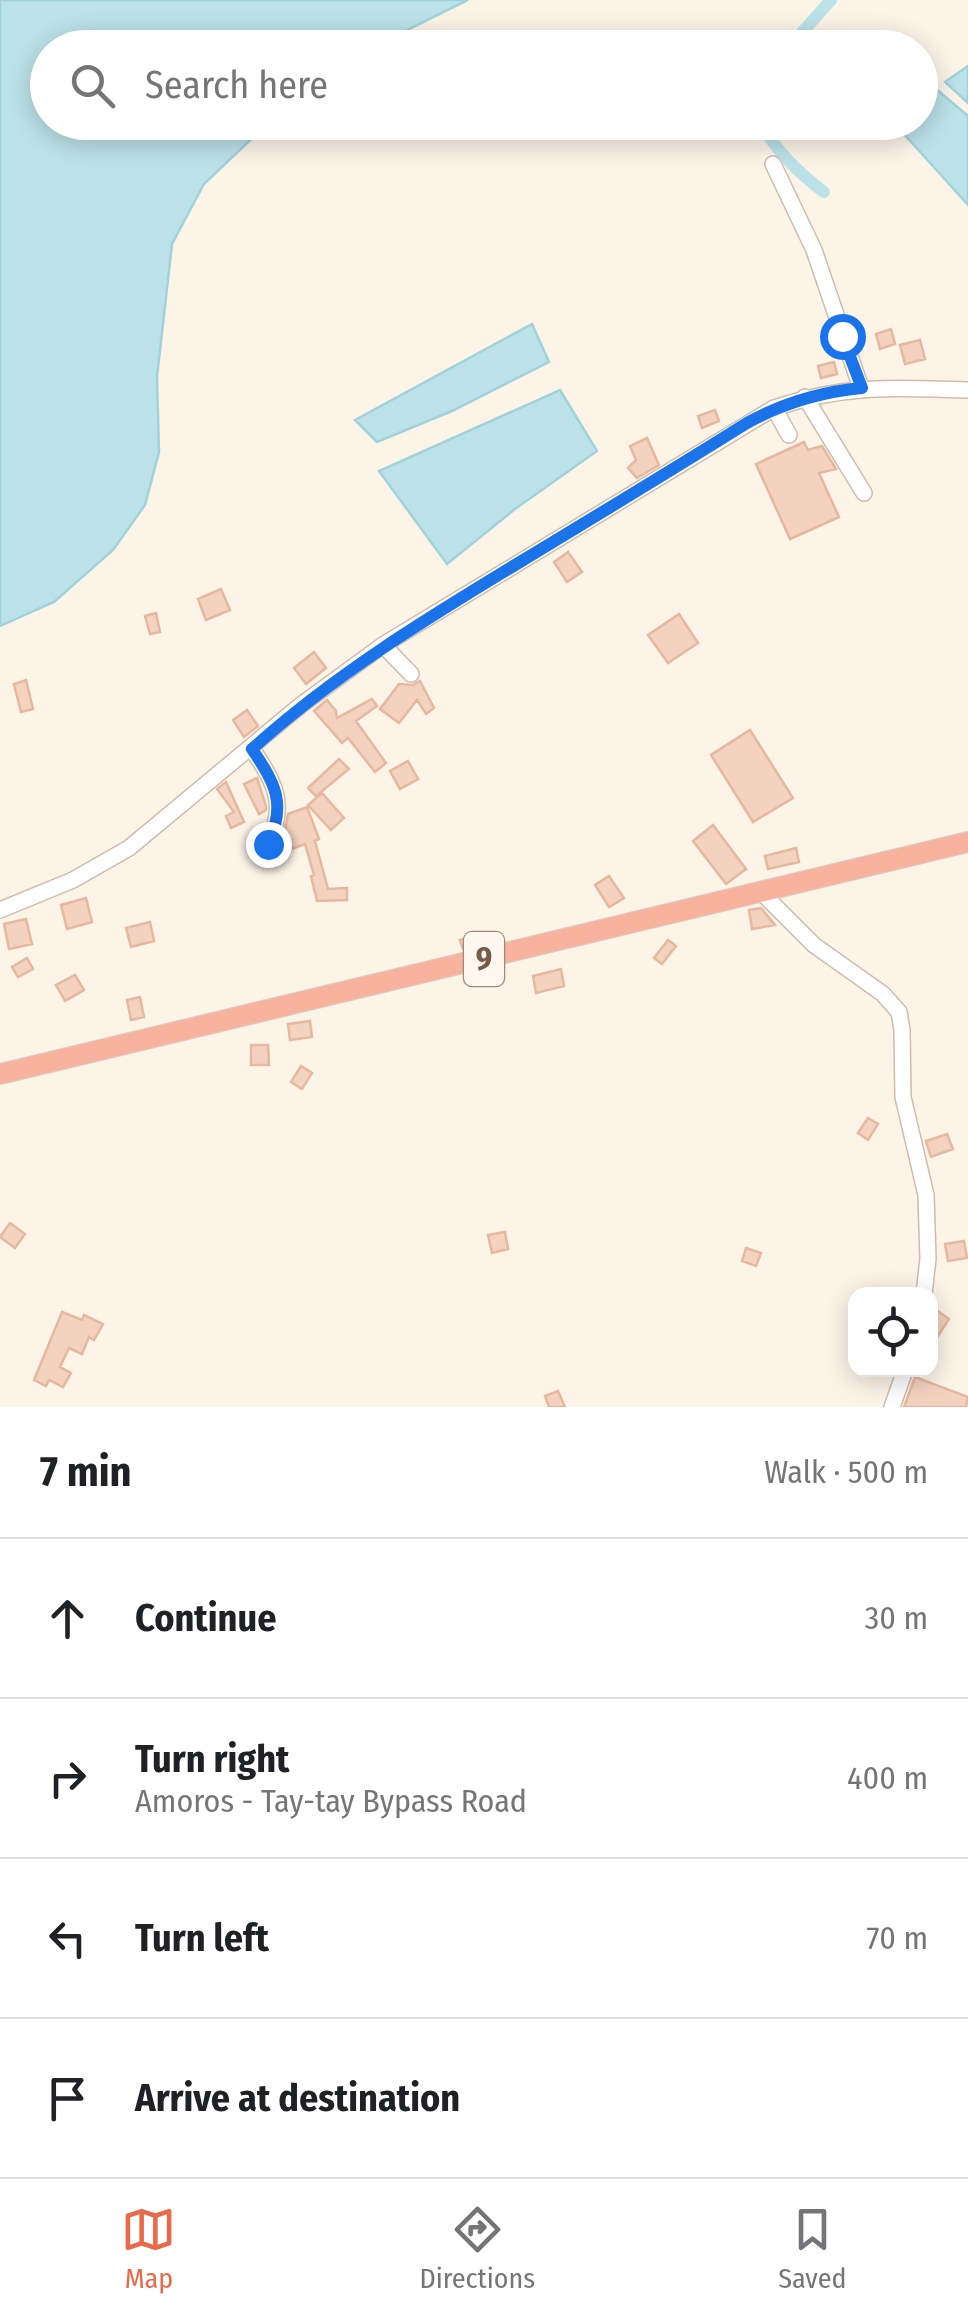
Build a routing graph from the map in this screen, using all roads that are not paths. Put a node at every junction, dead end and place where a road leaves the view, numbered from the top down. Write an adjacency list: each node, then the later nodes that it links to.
1 (773, 164): 2 (street)
2 (862, 388): 3 (street); 4 (street)
3 (968, 390)
4 (806, 398): 5 (street); 7 (street)
5 (774, 408): 6 (street); 8 (street)
6 (789, 435)
7 (864, 493)
8 (383, 645): 9 (street); 10 (street)
9 (410, 674)
10 (252, 749): 12 (street); 14 (street)
11 (968, 842): 13 (highway, 9)
12 (268, 844)
13 (762, 892): 15 (highway, 9); 16 (street)
14 (0, 910)
15 (0, 1074)
16 (925, 1287)
17 (902, 1377): 18 (street)
18 (892, 1407)

